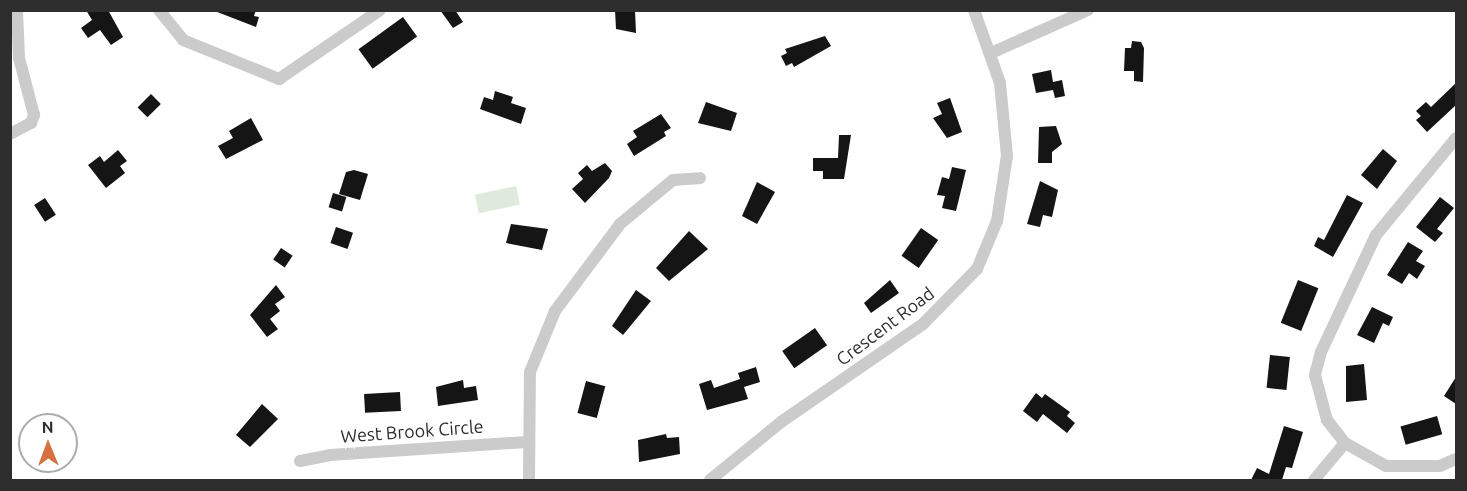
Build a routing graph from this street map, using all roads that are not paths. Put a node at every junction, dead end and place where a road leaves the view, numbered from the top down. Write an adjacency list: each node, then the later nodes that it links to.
1 (17, 10): 7 (street)
2 (159, 10): 3 (street)
3 (380, 10)
4 (974, 10): 6 (street, Crescent Road)
5 (1088, 10): 6 (street)
6 (991, 53): 15 (street, Crescent Road)
7 (10, 134)
8 (1456, 138): 11 (street)
9 (700, 178): 10 (street)
10 (527, 442): 13 (street, West Brook Circle); 14 (street)
11 (1345, 443): 12 (street); 16 (street)
12 (1456, 459)
13 (300, 462)
14 (530, 480)
15 (710, 480)
16 (1314, 480)

